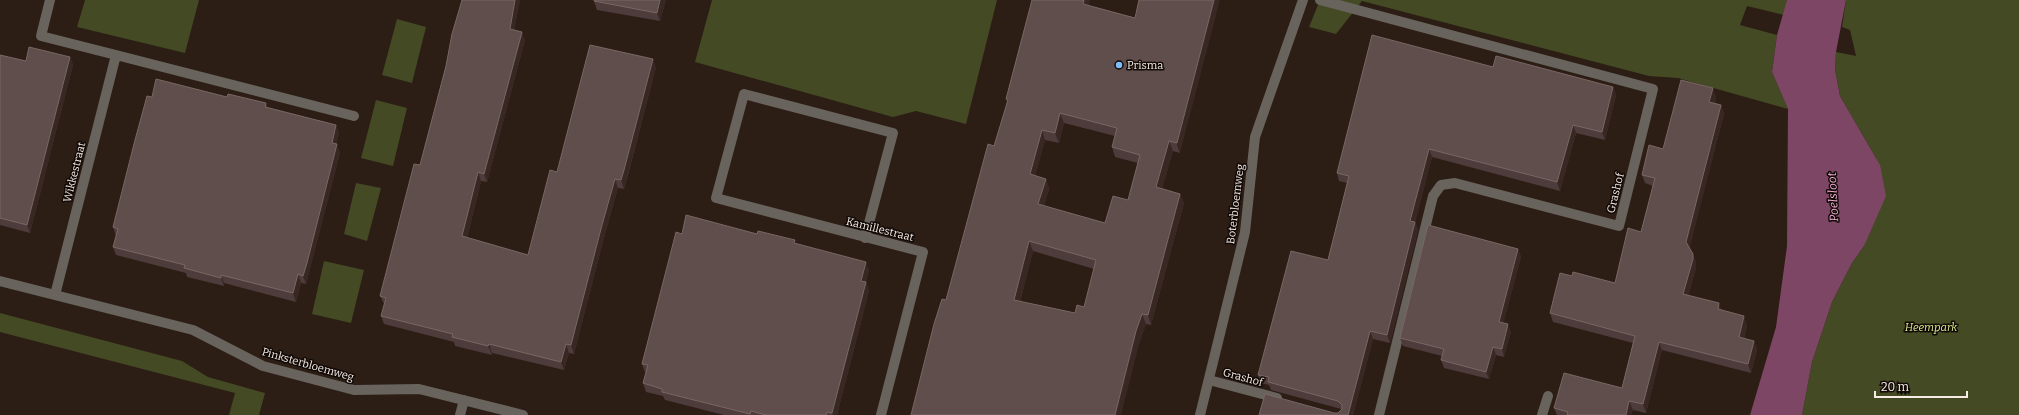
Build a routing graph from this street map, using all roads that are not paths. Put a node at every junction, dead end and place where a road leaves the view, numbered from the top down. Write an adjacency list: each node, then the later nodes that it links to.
1 (50, 0): 4 (street)
2 (1303, 0): 9 (street, Boterbloemweg)
3 (1320, 0): 17 (street, Grashof)
4 (116, 56): 5 (street); 8 (street, Wikkestraat)
5 (354, 116)
6 (865, 238): 6 (street, Kamillestraat); 15 (street, Kamillestraat)
7 (0, 282): 8 (street, Pinksterbloemweg)
8 (55, 295): 11 (street, Pinksterbloemweg)
9 (1210, 380): 12 (street, Grashof); 16 (street, Boterbloemweg)
10 (1548, 396): 18 (street)
11 (464, 400): 13 (street); 14 (street, Pinksterbloemweg)
12 (1288, 401)
13 (460, 415)
14 (523, 415)
15 (881, 415)
16 (1200, 415)
17 (1379, 415)
18 (1542, 415)

